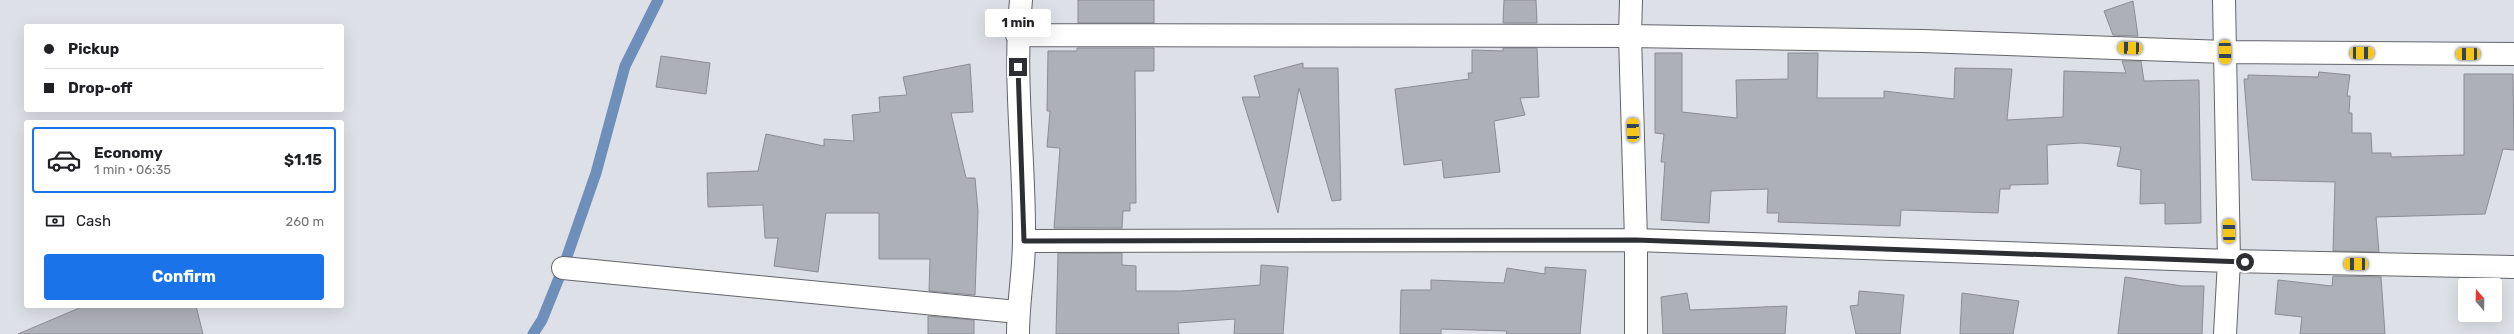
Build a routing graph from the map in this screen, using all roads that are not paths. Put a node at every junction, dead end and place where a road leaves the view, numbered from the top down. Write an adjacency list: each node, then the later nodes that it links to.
1 (1021, 0): 4 (street)
2 (1631, 0): 5 (street)
3 (2224, 0): 6 (street)
4 (1017, 35): 5 (street); 9 (street)
5 (1630, 36): 6 (street); 8 (street)
6 (2225, 52): 7 (street); 10 (street)
7 (2514, 54)
8 (1636, 240): 9 (street); 10 (street); 15 (street)
9 (1024, 241): 13 (street)
10 (2229, 261): 11 (street); 16 (street)
11 (2514, 267)
12 (563, 268): 13 (street)
13 (1018, 312): 14 (street)
14 (1018, 334)
15 (1636, 334)
16 (2225, 334)

